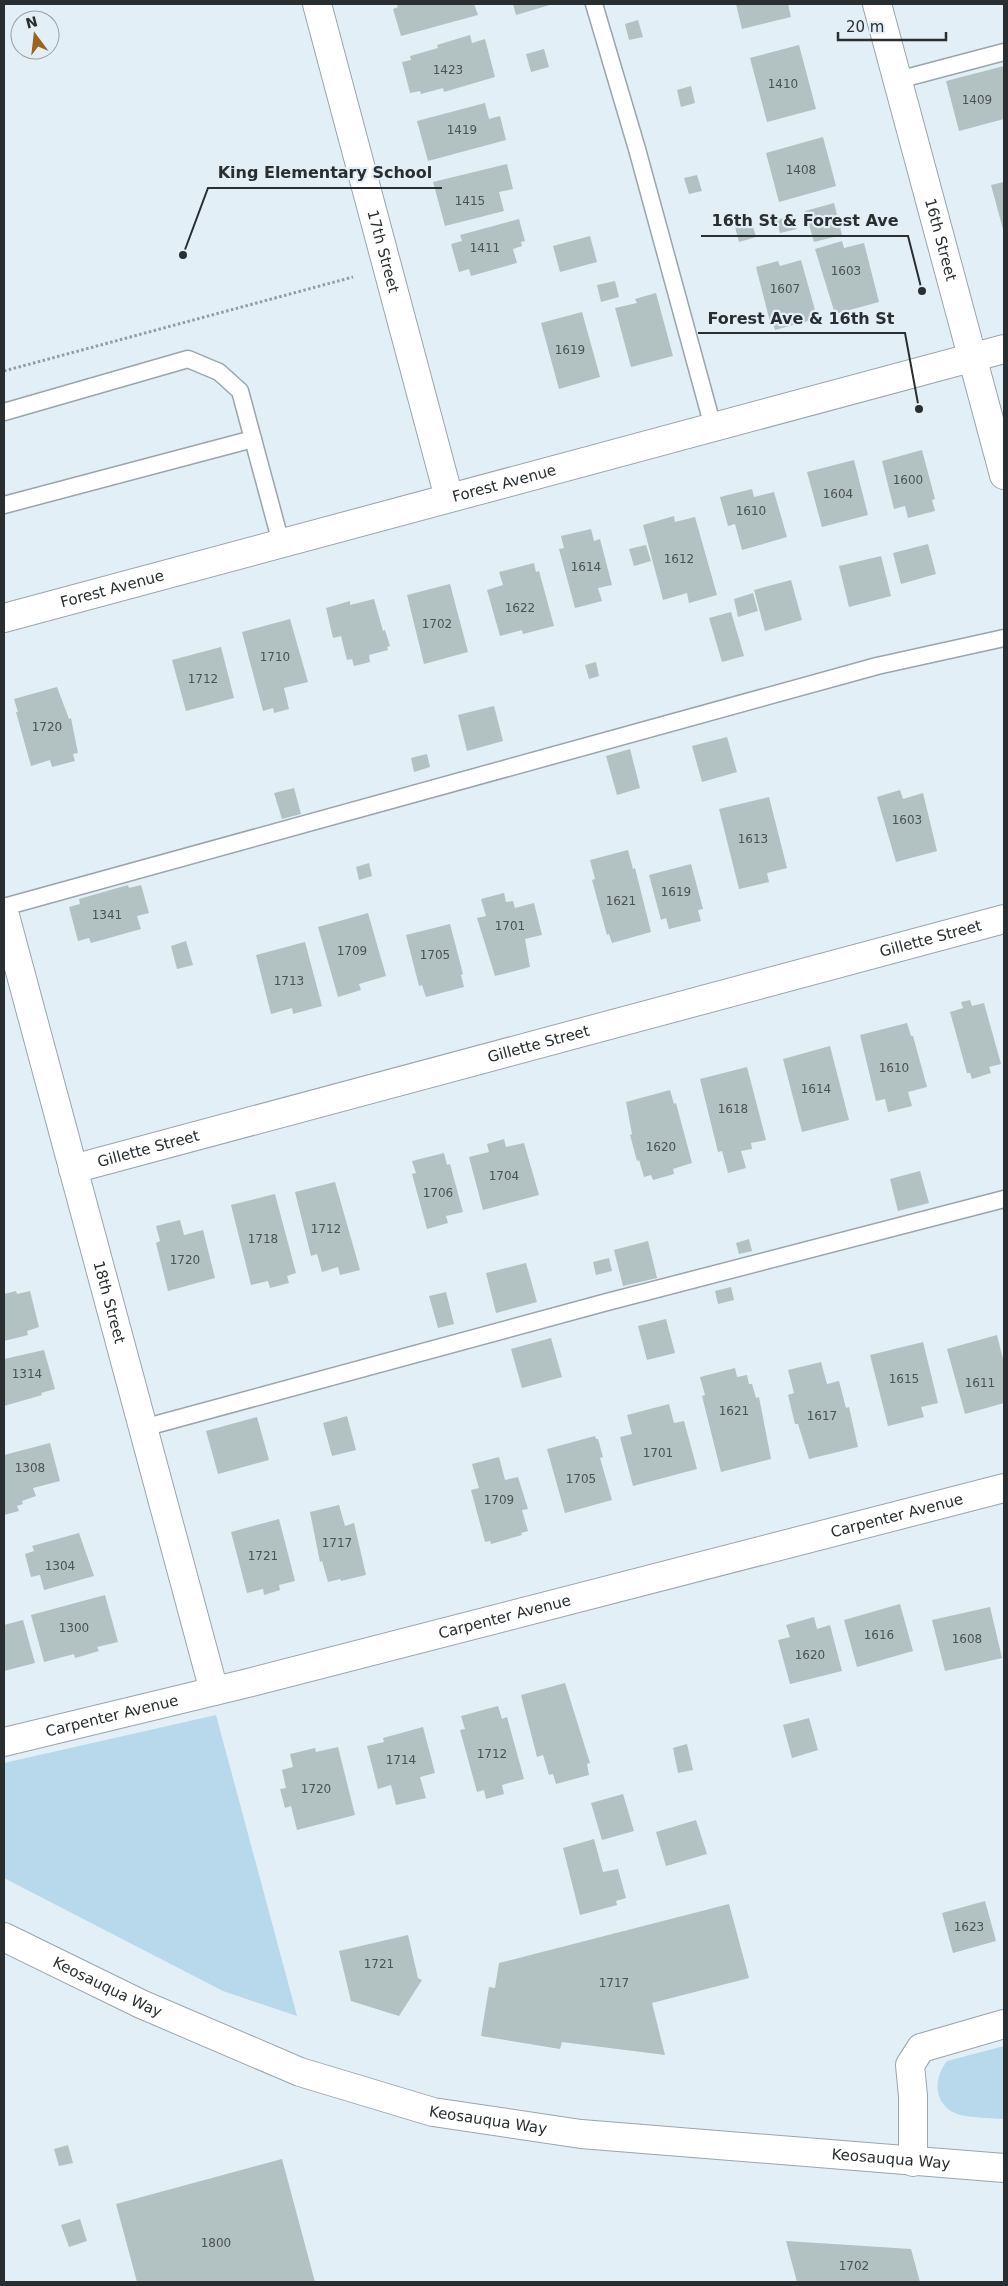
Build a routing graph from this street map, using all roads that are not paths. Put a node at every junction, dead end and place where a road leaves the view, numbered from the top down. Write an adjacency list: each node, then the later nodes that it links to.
1 (317, 4): 12 (street, 17th Street)
2 (594, 4): 9 (lane)
3 (877, 4): 5 (street, 16th Street)
4 (1004, 52): 5 (lane)
5 (898, 80): 7 (street, 16th Street)
6 (1004, 349): 7 (street, Forest Avenue)
7 (973, 358): 9 (street, Forest Avenue); 11 (street, 16th Street)
8 (4, 412): 10 (lane)
9 (713, 427): 12 (street, Forest Avenue)
10 (253, 439): 13 (lane); 14 (lane)
11 (1004, 475)
12 (450, 498): 14 (street, Forest Avenue)
13 (4, 505)
14 (281, 543): 15 (street, Forest Avenue)
15 (4, 618)
16 (1004, 638): 17 (lane)
17 (4, 907)
18 (4, 912): 20 (street, 18th Street)
19 (1004, 919): 20 (street, Gillette Street)
20 (73, 1168): 22 (street, 18th Street)
21 (1004, 1199): 22 (lane)
22 (143, 1428): 24 (street, 18th Street)
23 (1004, 1488): 24 (street, Carpenter Avenue)
24 (214, 1691): 25 (street, Carpenter Avenue)
25 (4, 1742)
26 (4, 1937): 28 (street, Keosauqua Way)
27 (1004, 2024): 28 (street)
28 (912, 2162): 29 (street, Keosauqua Way)
29 (1004, 2168)

